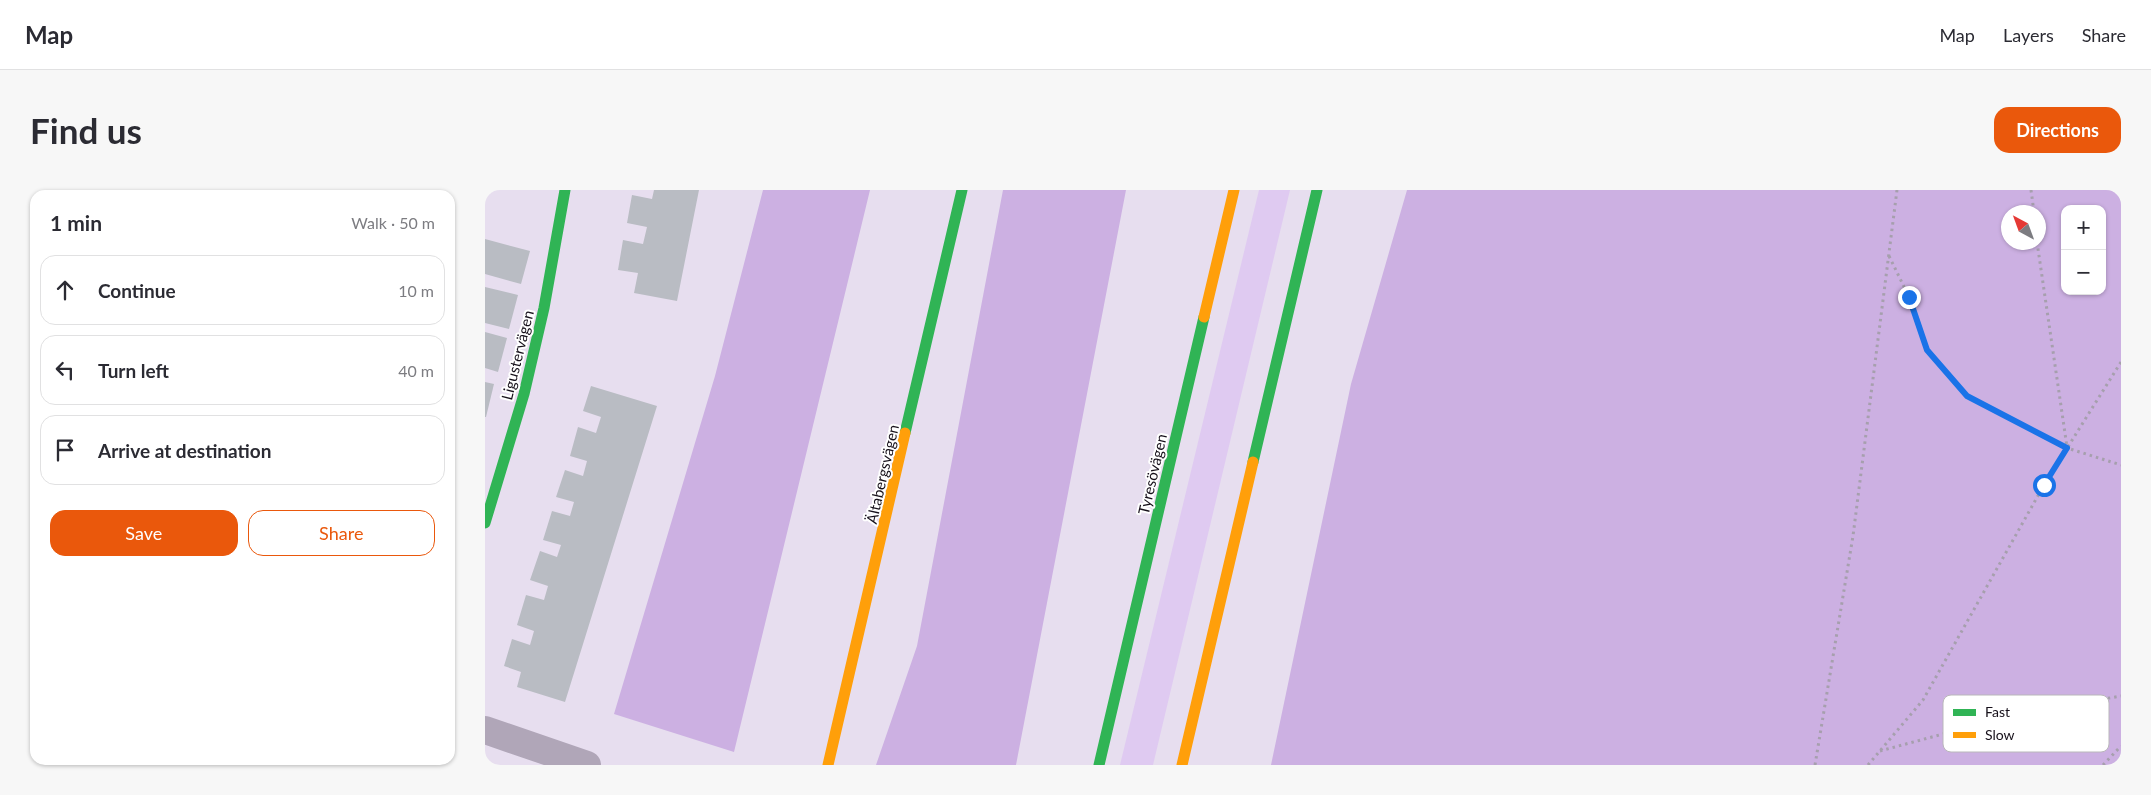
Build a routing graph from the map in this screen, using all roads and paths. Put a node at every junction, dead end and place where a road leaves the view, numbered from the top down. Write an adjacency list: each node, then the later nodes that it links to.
1 (565, 190): 13 (main road, Ligustervägen)
2 (963, 190): 19 (main road, Ältabergsvägen)
3 (1234, 190): 20 (main road, Tyresövägen)
4 (1317, 190): 21 (main road)
5 (1897, 190): 9 (path)
6 (2031, 190): 7 (path)
7 (2033, 205)
8 (2038, 250): 11 (path)
9 (1889, 256): 11 (path); 22 (path)
10 (2121, 362): 11 (path)
11 (2067, 448): 12 (path); 17 (path)
12 (2121, 465)
13 (485, 523)
14 (485, 730): 18 (street)
15 (1943, 734): 17 (path)
16 (2121, 746): 24 (path)
17 (1880, 751): 23 (path)
18 (587, 765)
19 (829, 765)
20 (1099, 765)
21 (1182, 765)
22 (1815, 765)
23 (1868, 765)
24 (2103, 765)

